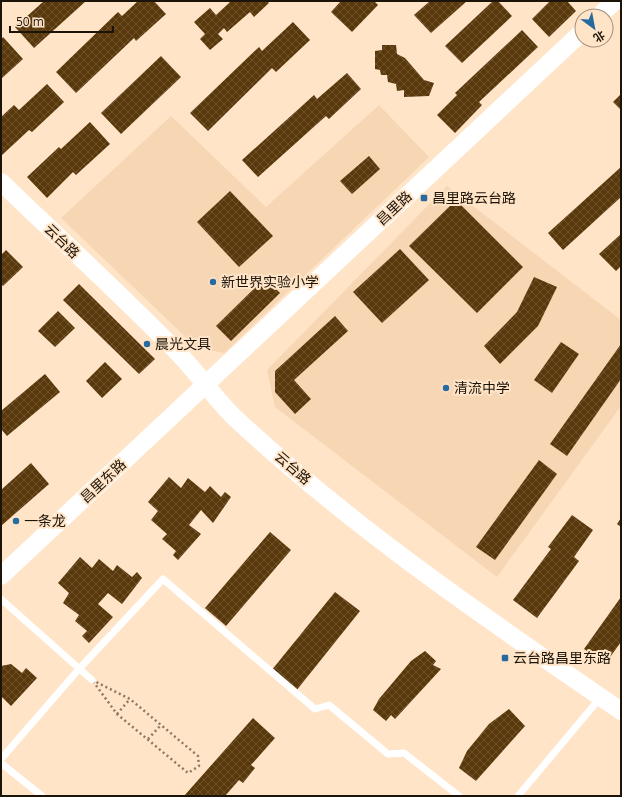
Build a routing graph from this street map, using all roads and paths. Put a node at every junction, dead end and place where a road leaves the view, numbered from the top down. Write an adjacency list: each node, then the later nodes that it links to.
1 (615, 1): 2 (street)
2 (608, 8)
3 (574, 40): 5 (street, 昌里路)
4 (1, 182): 5 (street, 云台路)
5 (206, 385): 6 (street, 昌里东路); 10 (street, 云台路)
6 (1, 576)
7 (1, 599): 8 (lane)
8 (79, 669): 9 (lane); 16 (lane); 19 (lane)
9 (92, 680): 11 (path); 13 (path)
10 (600, 697): 12 (street, 云台路); 20 (lane)
11 (130, 699): 13 (path); 14 (path)
12 (621, 711)
13 (117, 714): 15 (path)
14 (161, 725): 15 (path); 15 (path)
15 (148, 739)
16 (1, 759)
17 (1, 763): 18 (lane)
18 (42, 796)
19 (459, 796)
20 (518, 796)

